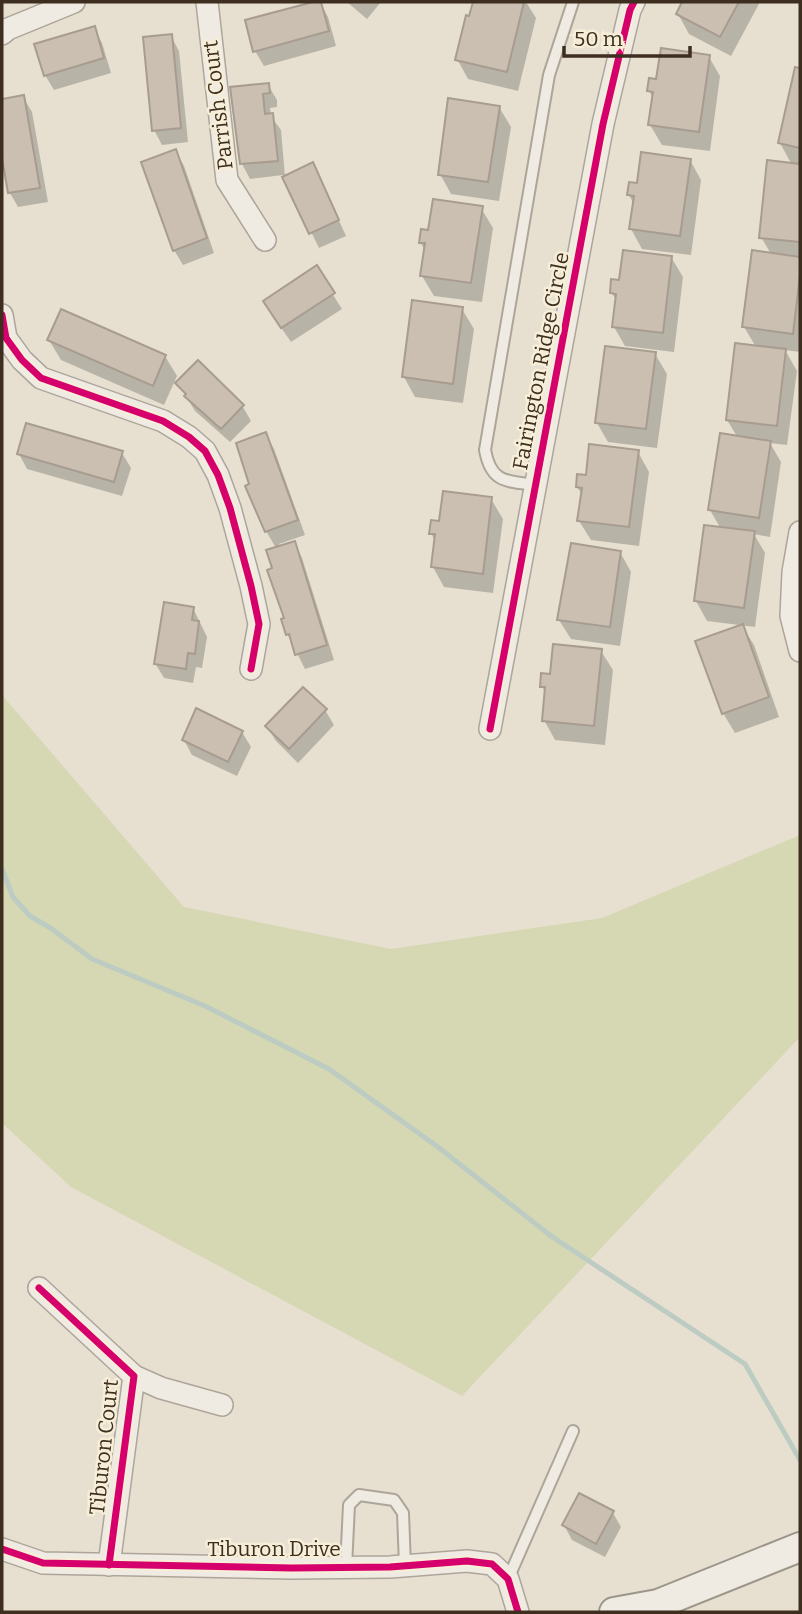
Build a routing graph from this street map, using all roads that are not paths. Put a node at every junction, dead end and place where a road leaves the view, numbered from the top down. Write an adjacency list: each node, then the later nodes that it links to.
1 (74, 2): 5 (street)
2 (207, 2): 6 (street, Parrish Court)
3 (573, 2): 8 (lane)
4 (634, 2): 8 (street, Fairington Ridge Circle)
5 (2, 34)
6 (265, 240)
7 (2, 315): 11 (street)
8 (536, 485): 12 (street, Fairington Ridge Circle)
9 (800, 532): 10 (street)
10 (800, 651)
11 (251, 669)
12 (490, 729)
13 (39, 1288): 14 (street, Tiburon Court)
14 (134, 1376): 15 (street, Tiburon Court); 19 (street, Tiburon Court)
15 (222, 1405)
16 (573, 1431): 22 (lane)
17 (800, 1547): 24 (street)
18 (2, 1549): 19 (street, Tiburon Drive)
19 (109, 1565): 21 (street, Tiburon Drive)
20 (405, 1566): 21 (street, Tiburon Drive); 21 (lane); 22 (street, Tiburon Drive)
21 (346, 1567)
22 (508, 1579): 23 (street)
23 (517, 1612)
24 (614, 1612)

